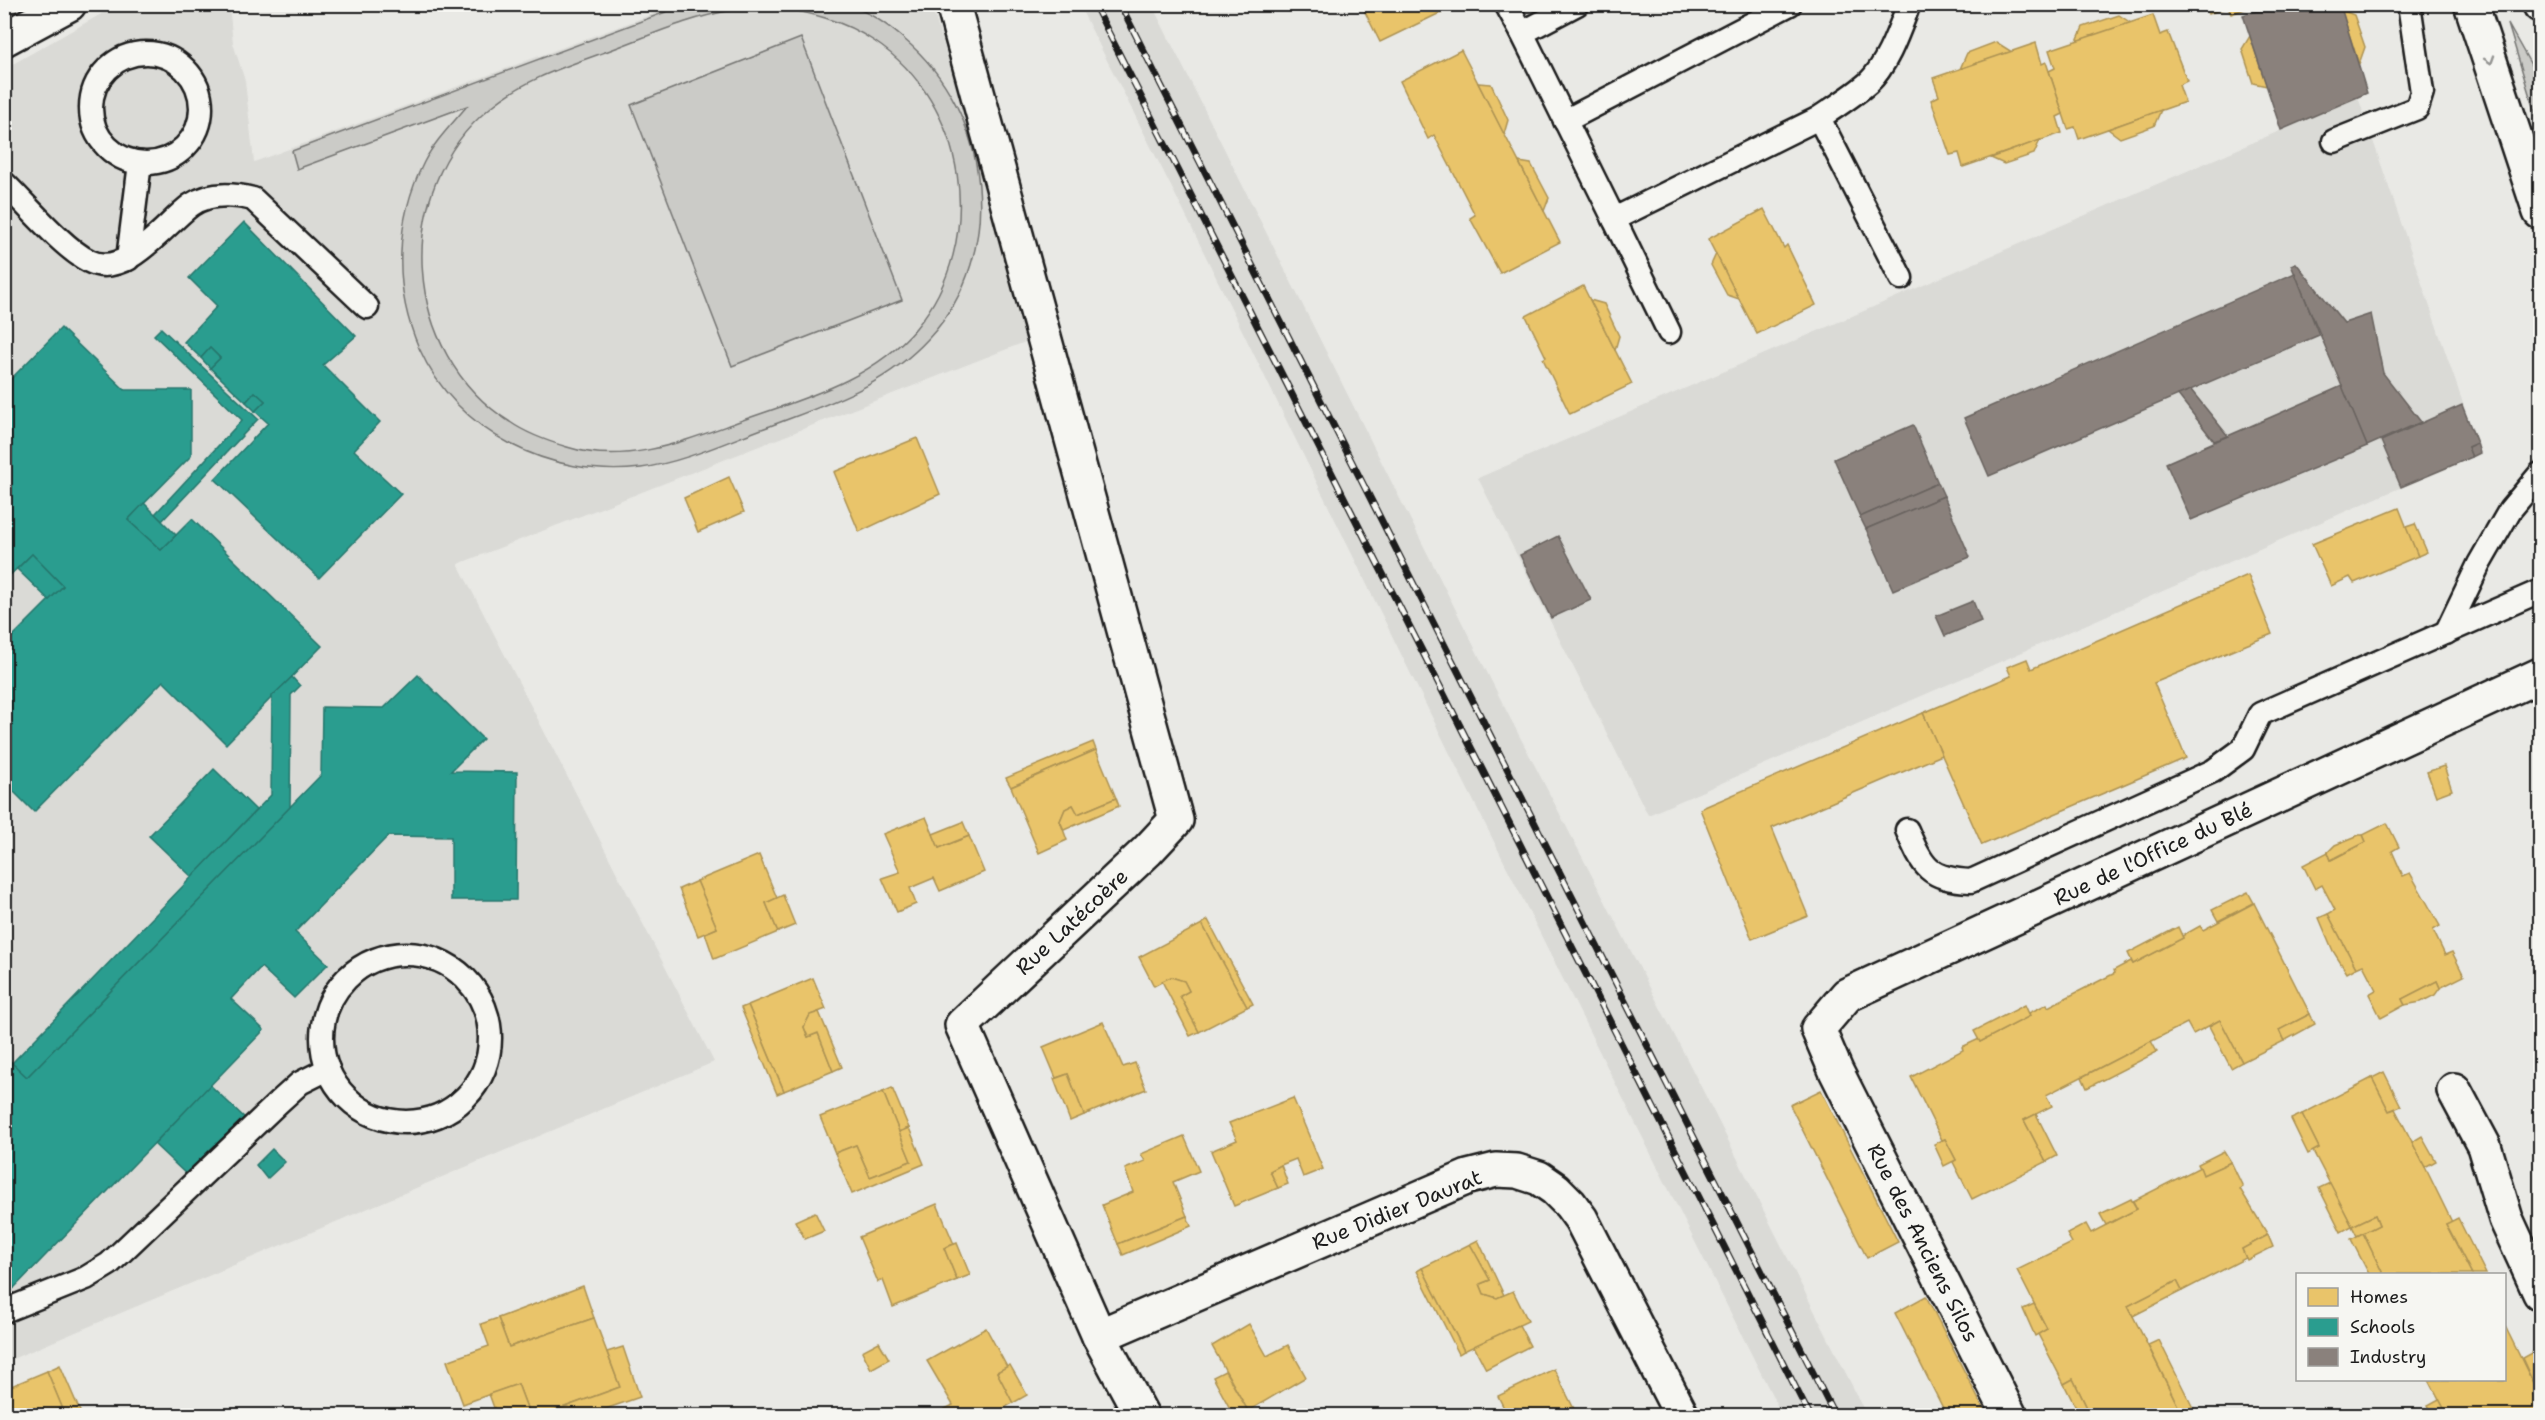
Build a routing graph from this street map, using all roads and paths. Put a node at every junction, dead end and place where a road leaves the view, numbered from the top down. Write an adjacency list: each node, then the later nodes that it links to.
1 (69, 4): 10 (street)
2 (953, 4): 32 (street, Rue Latécoère)
3 (1506, 4): 9 (lane)
4 (1577, 4): 9 (lane)
5 (1790, 4): 12 (lane)
6 (1909, 4): 11 (lane)
7 (2471, 4): 16 (street, one-way to 16)
8 (2410, 5): 13 (lane)
9 (1522, 33): 12 (lane)
10 (4, 39)
11 (1819, 118): 17 (lane); 19 (lane)
12 (1565, 121): 17 (lane)
13 (2334, 141)
14 (140, 163): 14 (lane); 18 (lane)
15 (4, 183): 18 (lane)
16 (2541, 212)
17 (1614, 219): 21 (lane)
18 (128, 259): 20 (lane)
19 (1901, 279)
20 (367, 307)
21 (1669, 332)
22 (2541, 474): 24 (lane)
23 (2541, 591): 24 (lane)
24 (2446, 633): 26 (lane)
25 (2541, 675): 28 (street, Rue de l'Office du Blé)
26 (1907, 830)
27 (328, 1069): 27 (lane); 31 (lane)
28 (1836, 1071): 35 (street, Rue des Anciens Silos)
29 (2454, 1090): 30 (street)
30 (2541, 1293)
31 (4, 1311)
32 (1099, 1336): 33 (street, Rue Latécoère); 34 (street, Rue Didier Daurat)
33 (1142, 1416)
34 (1683, 1416)
35 (2010, 1416)

